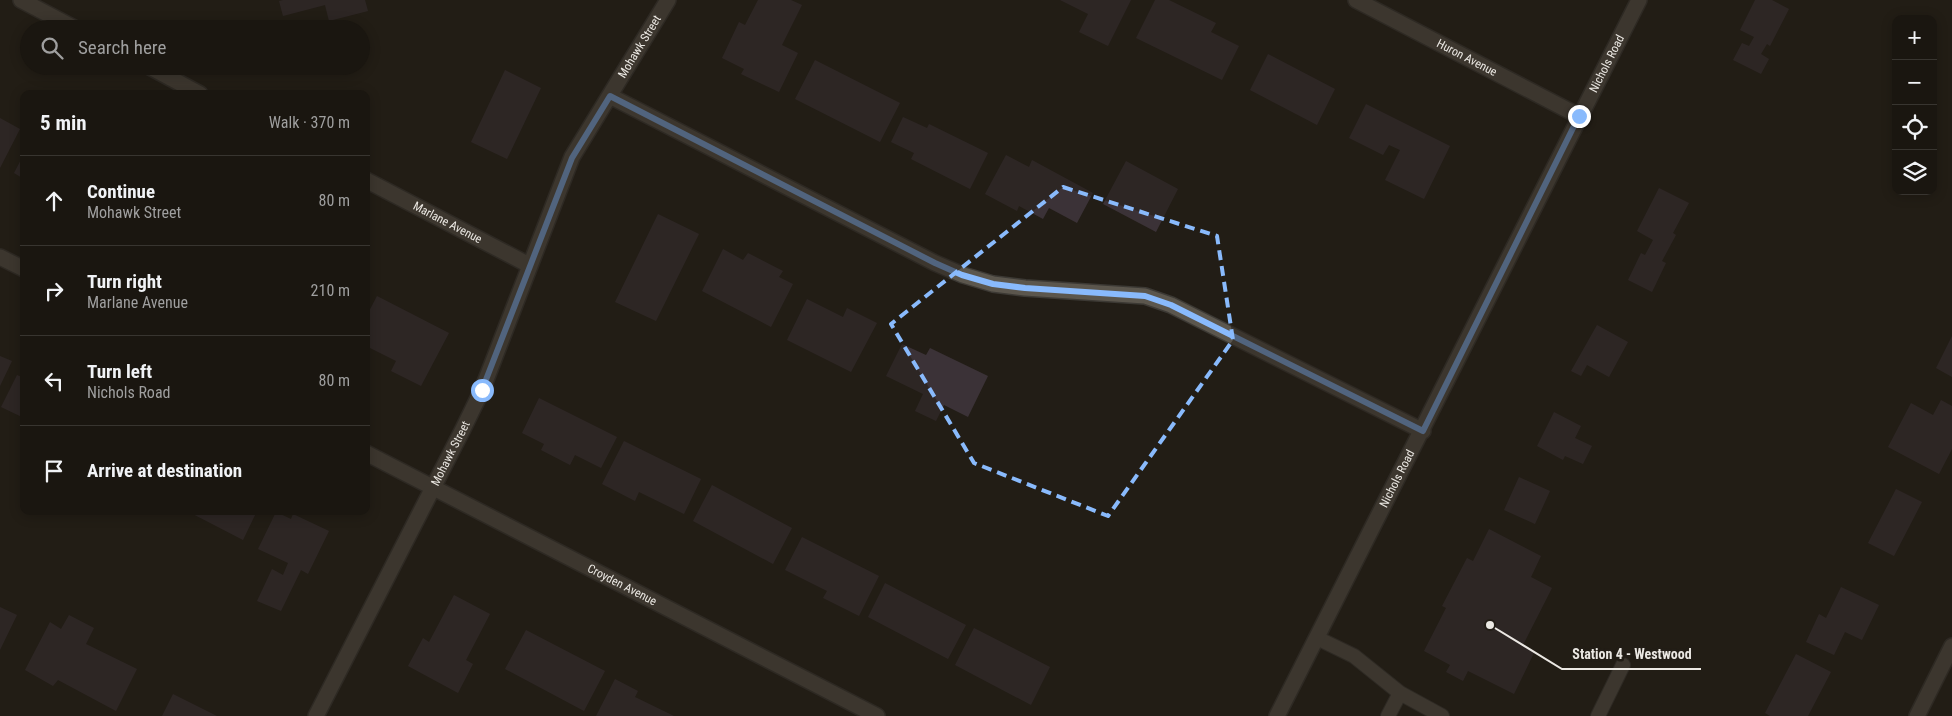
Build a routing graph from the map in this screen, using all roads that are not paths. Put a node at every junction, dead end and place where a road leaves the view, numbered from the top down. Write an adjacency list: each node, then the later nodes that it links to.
1 (21, 0): 5 (street)
2 (668, 0): 8 (street, Mohawk Street)
3 (1356, 0): 9 (street, Huron Avenue)
4 (1639, 0): 9 (street, Nichols Road)
5 (59, 20)
6 (165, 75): 7 (street)
7 (193, 90)
8 (610, 96): 12 (street, Mohawk Street); 14 (street)
9 (1579, 116): 14 (street, Nichols Road)
10 (370, 182): 12 (street, Marlane Avenue)
11 (0, 257): 13 (street)
12 (529, 265): 16 (street, Mohawk Street)
13 (20, 268)
14 (1423, 431): 17 (street, Nichols Road)
15 (370, 455): 16 (street, Croyden Avenue)
16 (432, 488): 21 (street, Mohawk Street); 22 (street, Croyden Avenue)
17 (1317, 638): 20 (lane); 23 (street, Nichols Road)
18 (1952, 646): 27 (street)
19 (1623, 664): 26 (lane)
20 (1400, 693): 24 (lane); 25 (lane)
21 (316, 716)
22 (877, 716)
23 (1277, 716)
24 (1388, 716)
25 (1442, 716)
26 (1598, 716)
27 (1917, 716)

